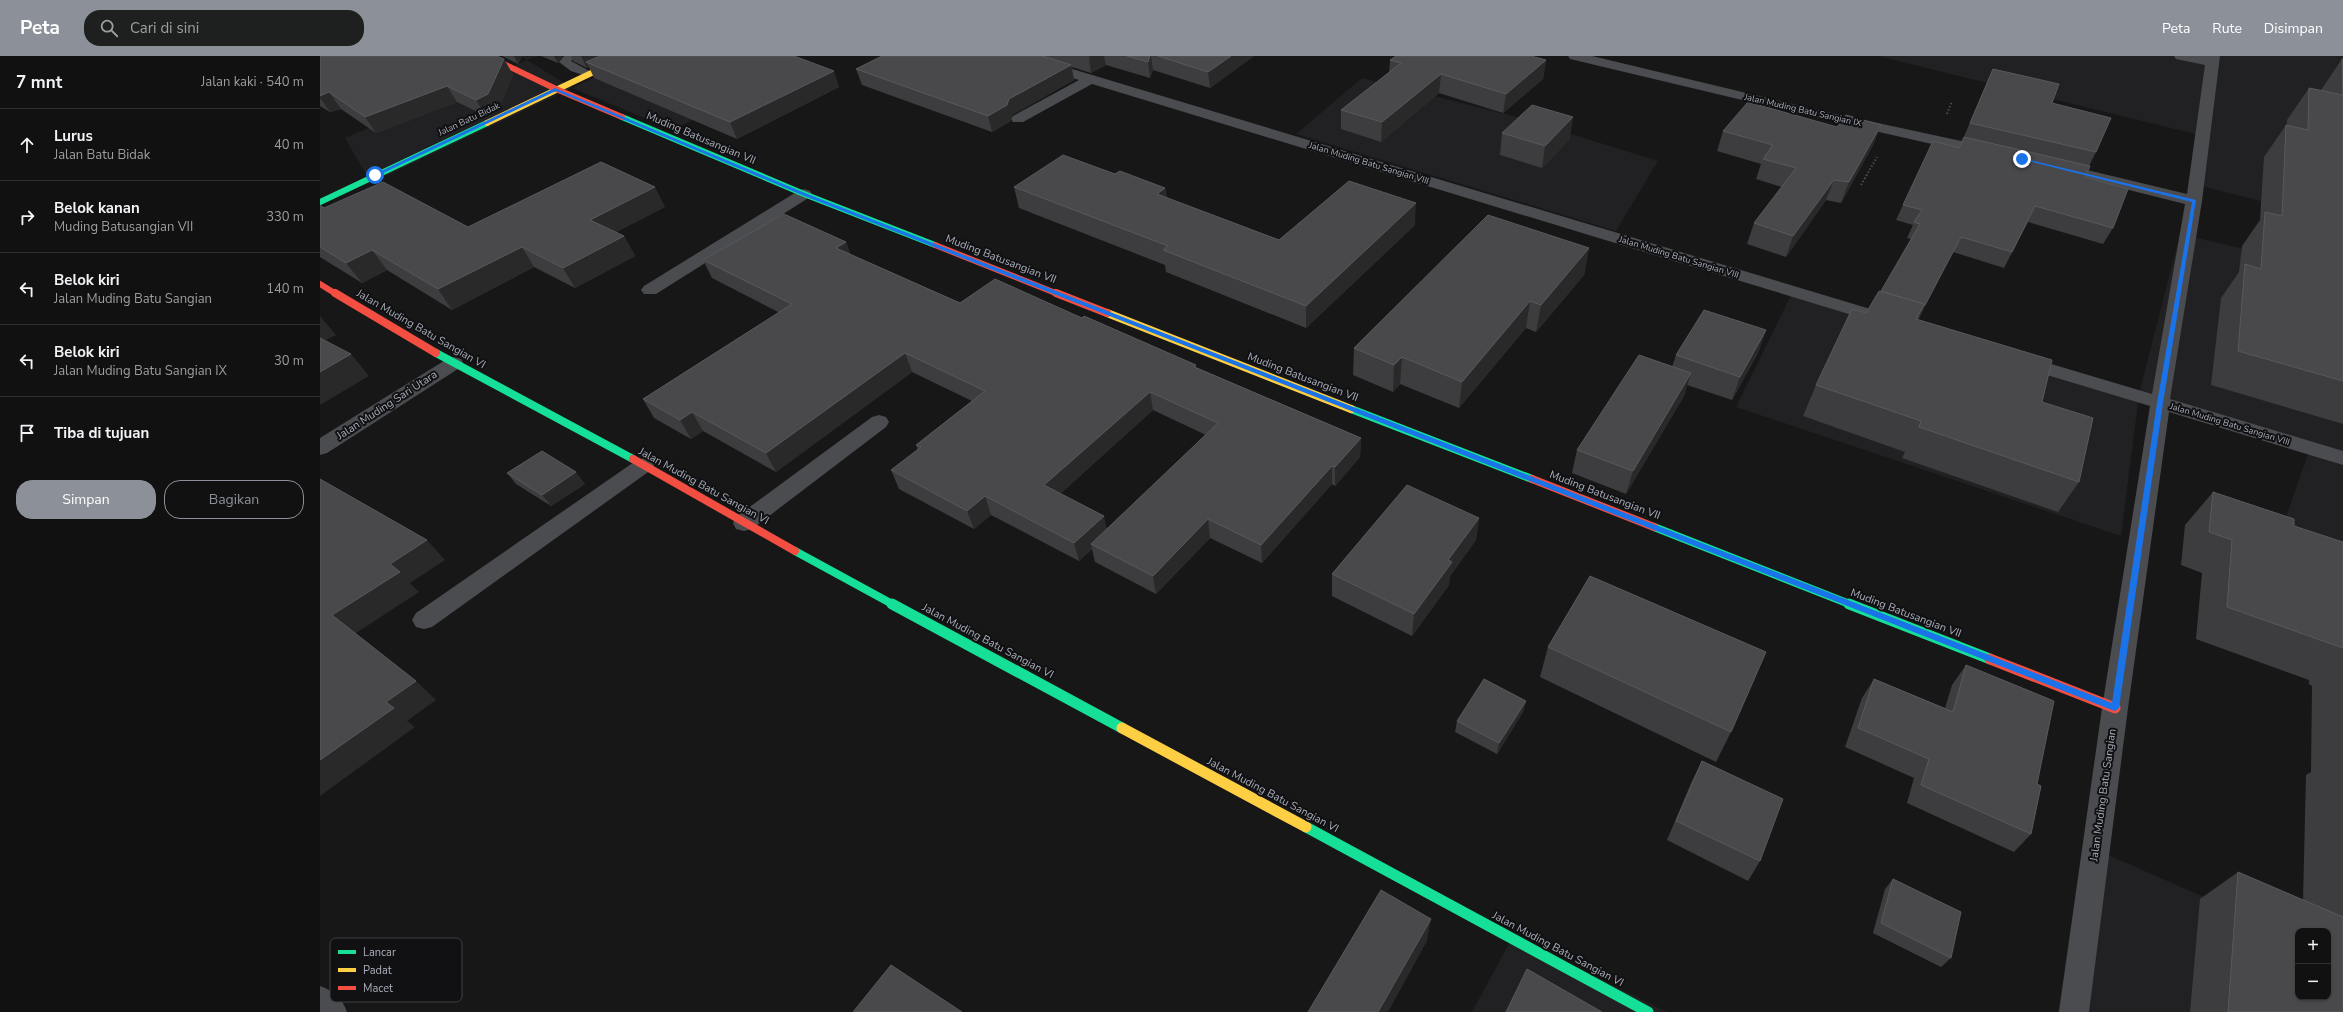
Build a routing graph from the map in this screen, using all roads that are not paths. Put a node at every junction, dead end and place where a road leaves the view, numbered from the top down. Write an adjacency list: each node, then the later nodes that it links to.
1 (488, 56): 10 (street, Muding Batusangian VII)
2 (570, 56): 8 (lane)
3 (627, 56): 8 (street, Jalan Batu Bidak)
4 (1015, 56): 9 (street, Jalan Muding Batu Sangian VIII)
5 (1575, 56): 12 (street, Jalan Muding Batu Sangian IX)
6 (2181, 56): 7 (street)
7 (2212, 59): 15 (street, Jalan Muding Batu Sangian)
8 (589, 74): 10 (street, Jalan Batu Bidak)
9 (1090, 79): 11 (street); 19 (street, Jalan Muding Batu Sangian VIII)
10 (556, 89): 14 (street, Muding Batusangian VII); 16 (street, Jalan Batu Bidak)
11 (1018, 119)
12 (2007, 156)
13 (2045, 165): 15 (street)
14 (804, 194): 18 (street); 29 (street, Muding Batusangian VII)
15 (2194, 201): 22 (street, Jalan Muding Batu Sangian)
16 (320, 202)
17 (320, 284): 21 (street, Jalan Muding Batu Sangian VI)
18 (650, 290)
19 (1900, 324)
20 (2007, 356): 22 (street, Jalan Muding Batu Sangian VIII)
21 (454, 363): 24 (street, Jalan Muding Sari Utara); 26 (street, Jalan Muding Batu Sangian VI)
22 (2160, 403): 25 (street, Jalan Muding Batu Sangian VIII); 29 (street, Jalan Muding Batu Sangian)
23 (879, 422): 27 (street)
24 (320, 448)
25 (2343, 458)
26 (644, 466): 27 (street, Jalan Muding Batu Sangian VI); 28 (street)
27 (744, 523): 32 (street, Jalan Muding Batu Sangian VI)
28 (424, 620)
29 (2115, 708): 33 (street, Jalan Muding Batu Sangian)
30 (320, 1001): 31 (street)
31 (332, 1012)
32 (1648, 1012)
33 (2074, 1012)

